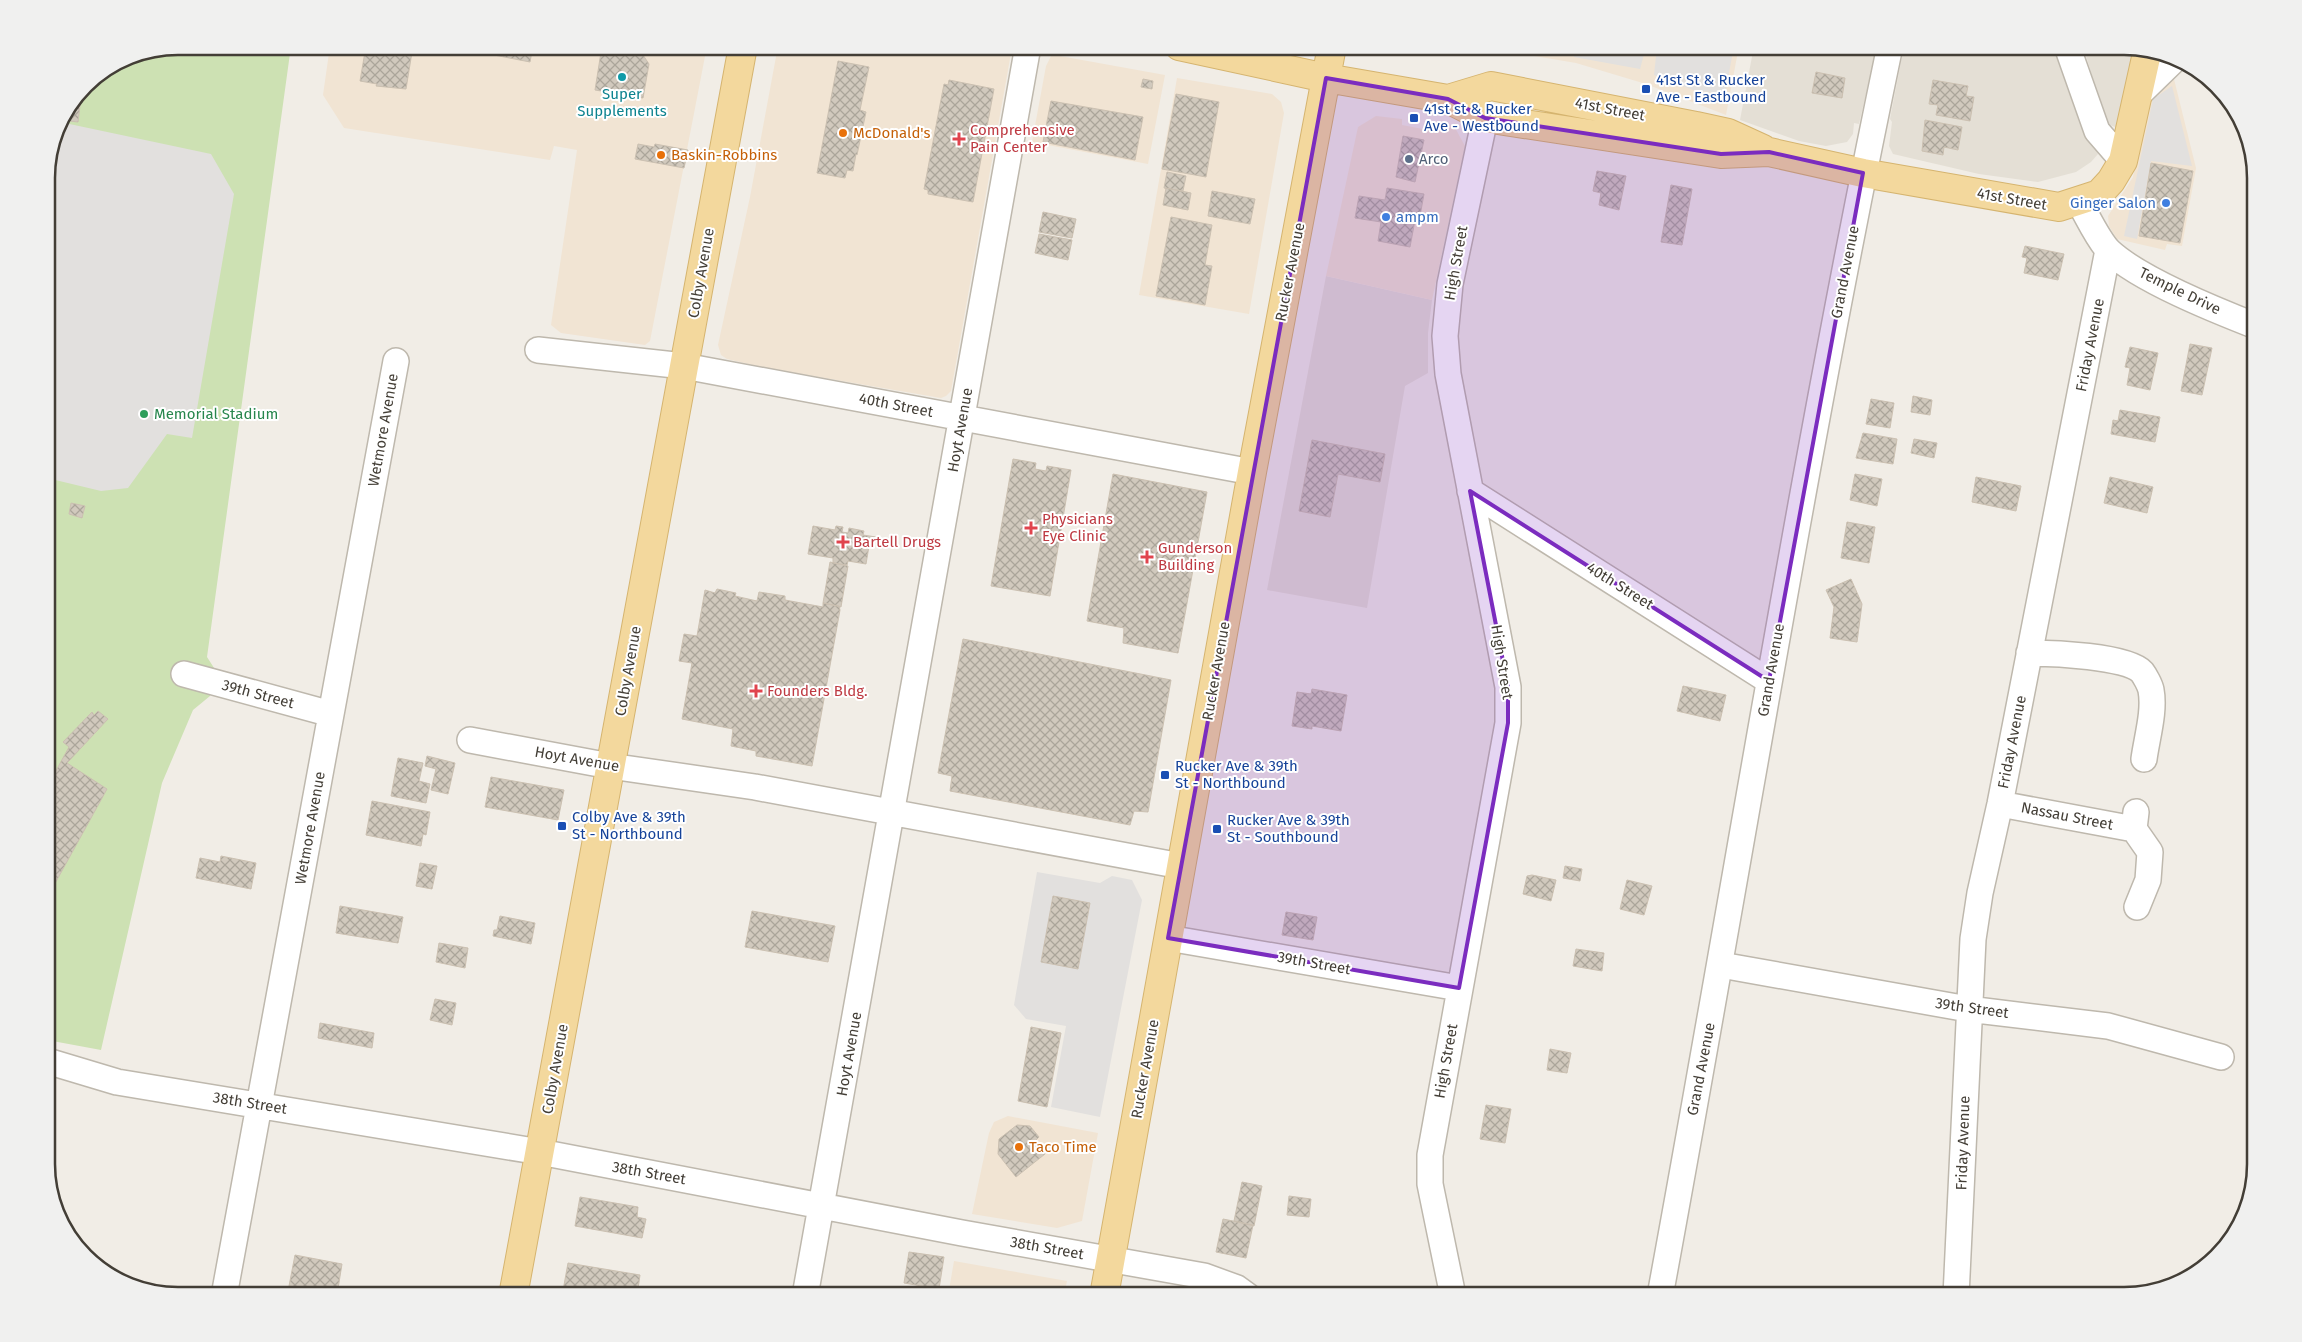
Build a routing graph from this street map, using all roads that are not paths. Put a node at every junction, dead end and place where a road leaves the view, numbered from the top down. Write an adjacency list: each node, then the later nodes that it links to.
1 (740, 55): 21 (main road, Colby Avenue)
2 (1026, 55): 22 (street, Hoyt Avenue)
3 (1220, 55): 9 (main road, 41st Street)
4 (1330, 55): 9 (main road, Rucker Avenue)
5 (1888, 55): 15 (street, Grand Avenue)
6 (2070, 55): 14 (street)
7 (2146, 57): 10 (main road)
8 (2170, 64): 10 (street)
9 (1326, 78): 11 (main road, 41st Street); 23 (main road, Rucker Avenue)
10 (2137, 96): 14 (main road)
11 (1448, 98): 12 (main road, 41st Street); 13 (main road, 41st Street)
12 (1485, 118): 13 (main road, 41st Street); 24 (street, High Street)
13 (1605, 122): 15 (main road, 41st Street)
14 (2123, 161): 16 (main road, 41st Street)
15 (1864, 172): 16 (main road, 41st Street); 27 (street, Grand Avenue)
16 (2079, 202): 17 (street)
17 (2108, 250): 18 (street, Temple Drive); 25 (street, Friday Avenue)
18 (2247, 322)
19 (538, 350): 21 (street, 40th Street)
20 (396, 360): 28 (street, Wetmore Avenue)
21 (684, 366): 22 (street, 40th Street); 31 (main road, Colby Avenue)
22 (962, 418): 23 (street, 40th Street); 33 (street, Hoyt Avenue)
23 (1252, 472): 34 (main road, Rucker Avenue)
24 (1470, 491): 27 (street, 40th Street); 38 (street, High Street)
25 (2029, 653): 30 (street); 32 (street, Friday Avenue)
26 (184, 674): 28 (street, 39th Street)
27 (1769, 681): 37 (street, Grand Avenue)
28 (331, 714): 42 (street, Wetmore Avenue)
29 (470, 740): 31 (street, Hoyt Avenue)
30 (2144, 759)
31 (610, 766): 33 (street, Hoyt Avenue); 43 (main road, Colby Avenue)
32 (2000, 804): 35 (street, Nassau Street); 39 (street, Friday Avenue)
33 (892, 813): 34 (street, Hoyt Avenue); 44 (street, Hoyt Avenue)
34 (1181, 866): 36 (main road, Rucker Avenue)
35 (2137, 907)
36 (1168, 938): 38 (street, 39th Street); 45 (main road, Rucker Avenue)
37 (1721, 965): 39 (street, 39th Street); 52 (street, Grand Avenue)
38 (1459, 988): 51 (street, High Street)
39 (1968, 1009): 40 (street, 39th Street); 53 (street, Friday Avenue)
40 (2221, 1057)
41 (55, 1064): 42 (street, 38th Street)
42 (259, 1104): 43 (street, 38th Street); 46 (street, Wetmore Avenue)
43 (540, 1152): 44 (street, 38th Street); 47 (main road, Colby Avenue)
44 (821, 1206): 45 (street, 38th Street); 48 (street, Hoyt Avenue)
45 (1111, 1260): 49 (main road, Rucker Avenue); 50 (street, 38th Street)
46 (226, 1287)
47 (515, 1287)
48 (807, 1287)
49 (1106, 1287)
50 (1234, 1287)
51 (1451, 1287)
52 (1662, 1287)
53 (1956, 1287)

